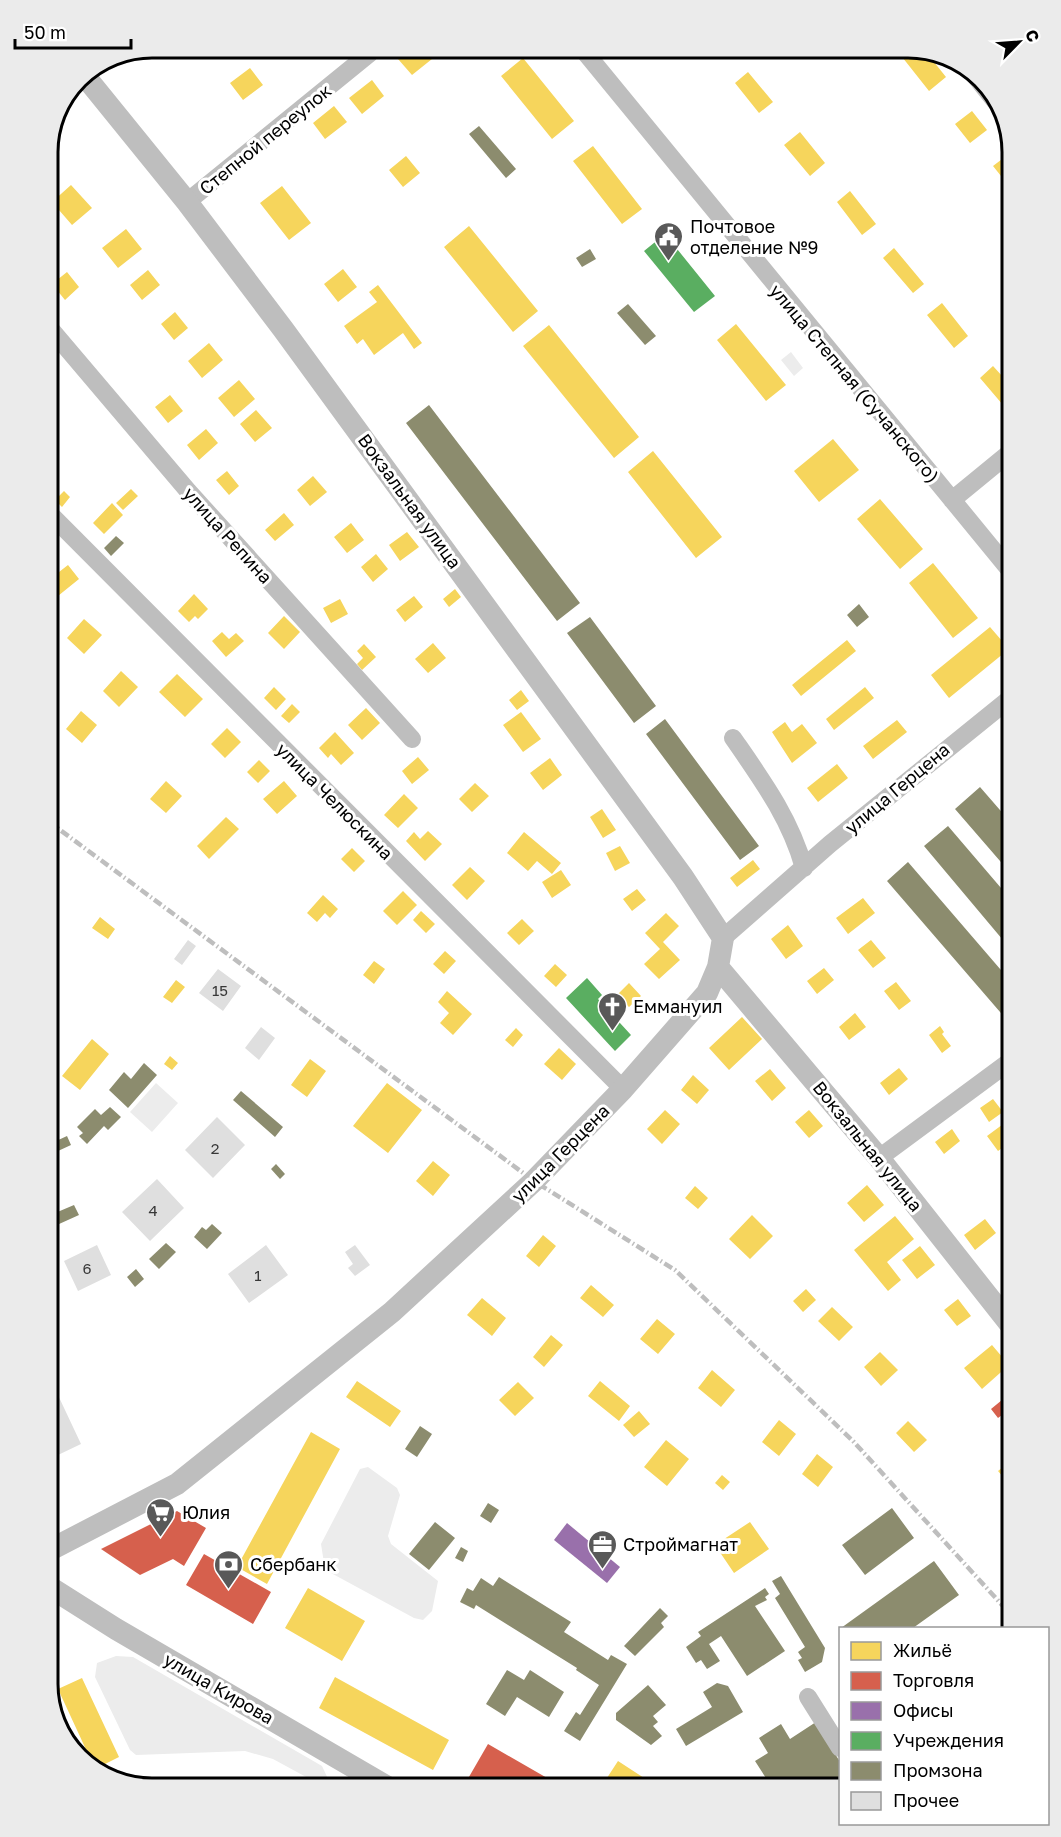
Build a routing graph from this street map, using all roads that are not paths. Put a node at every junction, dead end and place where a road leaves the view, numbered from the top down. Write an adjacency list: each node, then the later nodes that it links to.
1 (364, 58): 4 (street, Степной переулок)
2 (590, 59): 7 (street, улица Степная (Сучанского))
3 (90, 83): 4 (main road, Вокзальная улица)
4 (188, 202): 14 (main road, Вокзальная улица)
5 (59, 339): 12 (street, улица Репина)
6 (1003, 458): 7 (street)
7 (952, 500): 9 (street, улица Степная (Сучанского))
8 (59, 523): 17 (street, улица Челюскина)
9 (1003, 562)
10 (1003, 704): 13 (street, улица Герцена)
11 (733, 738): 13 (street)
12 (412, 740)
13 (804, 868): 14 (street, улица Герцена)
14 (723, 938): 15 (main road, улица Герцена)
15 (718, 967): 17 (main road, улица Герцена); 18 (main road, Вокзальная улица)
16 (1003, 1074): 18 (street)
17 (623, 1089): 20 (main road, улица Герцена)
18 (879, 1158): 19 (main road, Вокзальная улица)
19 (1003, 1315)
20 (58, 1546)
21 (58, 1592): 24 (main road, улица Кирова)
22 (808, 1697): 23 (street)
23 (839, 1746)
24 (372, 1778)

